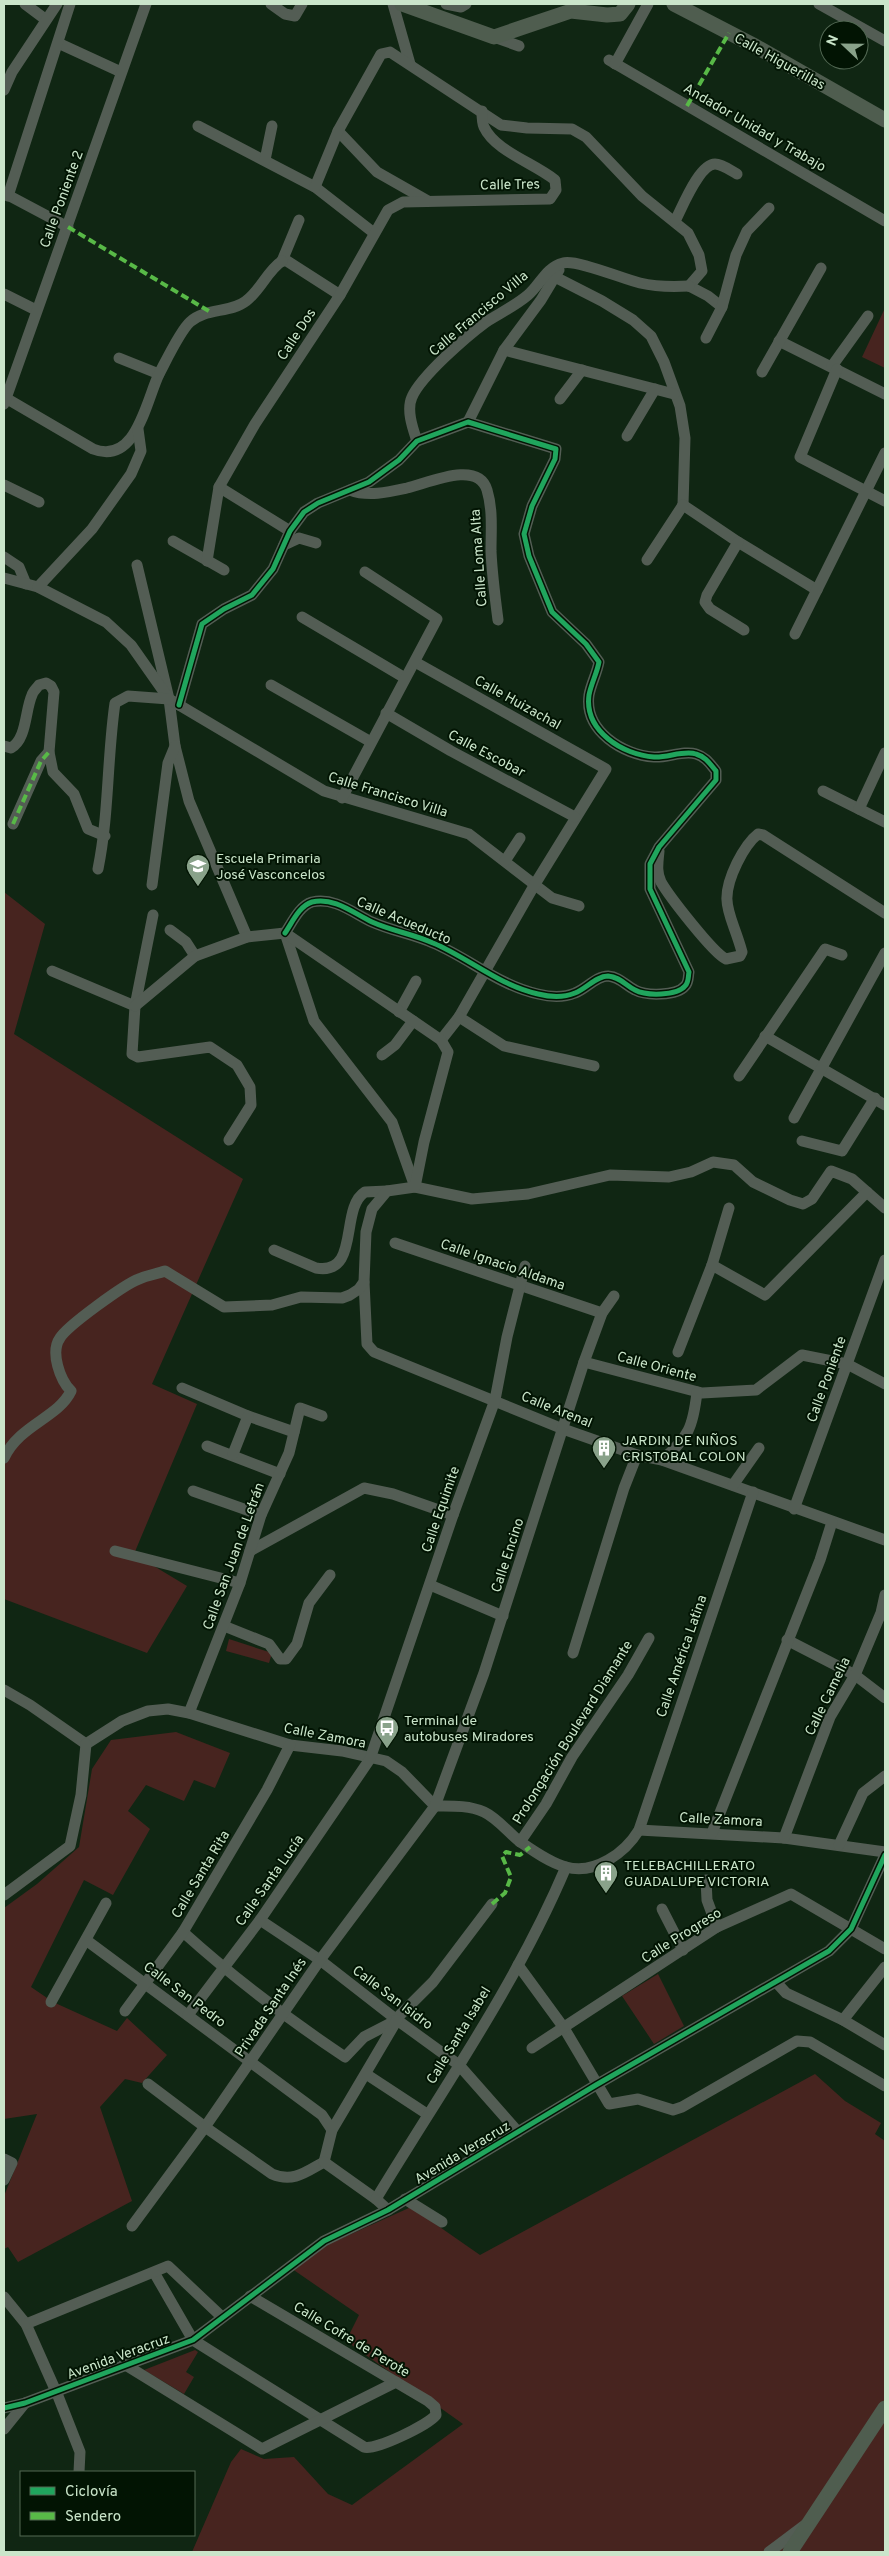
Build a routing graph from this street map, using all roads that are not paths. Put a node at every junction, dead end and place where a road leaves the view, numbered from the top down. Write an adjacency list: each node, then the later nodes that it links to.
1 (25, 4): 14 (street)
2 (57, 4): 14 (street)
3 (70, 4): 17 (street)
4 (146, 4): 20 (street, Calle Poniente 2)
5 (271, 4): 6 (street)
6 (302, 4)
7 (406, 4): 15 (main road); 19 (street)
8 (446, 4): 9 (street)
9 (466, 4)
10 (628, 4): 15 (main road)
11 (648, 4): 36 (street, Andador Unidad y Trabajo)
12 (674, 4): 23 (main road, Calle Higuerillas)
13 (820, 4): 16 (street)
14 (45, 19): 21 (street)
15 (494, 37): 18 (street)
16 (885, 41)
17 (58, 43): 20 (street); 30 (street)
18 (519, 46)
19 (410, 64): 22 (street); 26 (street)
20 (121, 72): 37 (street, Calle Poniente 2)
21 (4, 90)
22 (482, 112): 31 (street, Calle Tres); 35 (street)
23 (885, 120)
24 (198, 126): 27 (street)
25 (272, 126): 27 (street)
26 (338, 131): 29 (street); 31 (street)
27 (265, 160): 29 (street)
28 (737, 174): 35 (street)
29 (315, 188): 38 (street)
30 (6, 194): 37 (street)
31 (429, 201): 32 (street, Calle Tres)
32 (403, 202): 38 (street, Calle Dos)
33 (769, 208): 46 (street)
34 (299, 220): 39 (street)
35 (675, 221): 43 (street)
36 (885, 221)
37 (68, 227): 47 (street, Calle Poniente 2)
38 (374, 232): 45 (street, Calle Dos)
39 (282, 261): 45 (street); 56 (street)
40 (564, 262): 42 (street); 43 (street); 65 (street, Calle Francisco Villa)
41 (821, 268): 50 (street)
42 (556, 277): 51 (street); 58 (street)
43 (689, 286): 46 (street)
44 (4, 294): 47 (street)
45 (340, 295): 68 (street, Calle Dos)
46 (722, 307): 49 (street)
47 (36, 310): 61 (street, Calle Poniente 2)
48 (868, 316): 53 (street)
49 (706, 338)
50 (779, 341): 53 (street); 55 (street)
51 (504, 350): 54 (street); 62 (street)
52 (119, 358): 56 (street)
53 (835, 367): 59 (street); 70 (street)
54 (582, 370): 57 (street); 60 (street)
55 (762, 372)
56 (159, 374): 63 (street)
57 (655, 389): 58 (street); 64 (street)
58 (674, 394): 73 (street)
59 (885, 394)
60 (560, 399)
61 (4, 400): 63 (street)
62 (468, 422): 65 (street); 111 (street, Calle Acueducto)
63 (138, 429): 87 (street)
64 (627, 436)
65 (417, 441): 69 (street)
66 (885, 453): 70 (street)
67 (4, 486): 72 (street)
68 (219, 487): 74 (street); 80 (street)
69 (350, 490): 74 (street); 90 (street, Calle Loma Alta)
70 (866, 492): 71 (street); 88 (street)
71 (885, 501)
72 (39, 502)
73 (683, 505): 76 (street); 81 (street)
74 (290, 531): 78 (street)
75 (173, 541): 80 (street)
76 (738, 542): 88 (street); 91 (street)
77 (316, 543): 78 (street)
78 (284, 545): 96 (street)
79 (4, 557): 86 (street)
80 (207, 560): 83 (street)
81 (647, 560)
82 (136, 565): 96 (street)
83 (224, 570)
84 (365, 572): 93 (street)
85 (4, 578): 86 (street)
86 (26, 584): 87 (street)
87 (38, 587): 96 (street)
88 (817, 590): 92 (street)
89 (302, 617): 94 (street)
90 (498, 620)
91 (744, 630)
92 (795, 634)
93 (415, 662): 94 (street); 106 (street, Calle Huizachal)
94 (405, 678): 97 (street)
95 (271, 685): 98 (street)
96 (174, 702): 100 (street); 104 (street, Calle Francisco Villa); 109 (street)
97 (386, 713): 98 (street); 106 (street, Calle Escobar)
98 (371, 742): 104 (street)
99 (4, 746): 101 (street)
100 (175, 746): 115 (street); 121 (street)
101 (49, 752): 108 (street); 109 (street)
102 (885, 752): 105 (street)
103 (823, 791): 105 (street)
104 (342, 798): 112 (street, Calle Francisco Villa)
105 (859, 809): 107 (street)
106 (575, 817): 114 (street)
107 (885, 822)
108 (13, 824)
109 (105, 836): 113 (street)
110 (520, 838): 112 (street)
111 (659, 847): 117 (street); 126 (street, Calle Acueducto)
112 (505, 861): 114 (street, Calle Francisco Villa)
113 (98, 869)
114 (535, 884): 116 (street, Calle Francisco Villa); 126 (street)
115 (152, 885)
116 (579, 906)
117 (885, 913)
118 (153, 915): 128 (street)
119 (170, 930): 124 (street)
120 (285, 933): 121 (street); 126 (street, Calle Acueducto); 129 (street); 143 (street)
121 (246, 937): 124 (street)
122 (885, 953): 136 (street)
123 (842, 954): 132 (street)
124 (195, 956): 128 (street)
125 (52, 971): 128 (street)
126 (485, 974): 130 (street)
127 (416, 981): 129 (street)
128 (135, 1006): 141 (street)
129 (399, 1012): 131 (street)
130 (459, 1017): 133 (street); 135 (street)
131 (413, 1021): 133 (street); 134 (street)
132 (765, 1036): 136 (street); 137 (street)
133 (441, 1040): 143 (street)
134 (382, 1055)
135 (594, 1066)
136 (822, 1068): 138 (street); 140 (street)
137 (739, 1076)
138 (875, 1098): 139 (street); 142 (street)
139 (885, 1105)
140 (794, 1118)
141 (229, 1140)
142 (802, 1141)
143 (415, 1187): 144 (street); 145 (street)
144 (387, 1191): 149 (street); 153 (street)
145 (867, 1192): 147 (street); 151 (street)
146 (729, 1208): 151 (street)
147 (885, 1208)
148 (395, 1243): 154 (street, Calle Ignacio Aldama)
149 (274, 1250)
150 (885, 1260): 159 (street, Calle Poniente)
151 (712, 1265): 157 (street)
152 (525, 1266): 154 (street, Calle Equimite)
153 (364, 1282): 163 (street, Calle Arenal); 172 (street)
154 (521, 1286): 156 (street, Calle Ignacio Aldama); 163 (street, Calle Equimite)
155 (614, 1296): 156 (street, Calle Encino)
156 (602, 1313): 158 (street, Calle Encino)
157 (678, 1352)
158 (584, 1362): 162 (street, Calle Oriente); 166 (street, Calle Encino)
159 (847, 1364): 160 (street, Calle Oriente); 162 (street, Calle Oriente); 178 (street, Calle Poniente)
160 (885, 1384)
161 (182, 1388): 164 (street)
162 (697, 1392): 173 (street)
163 (495, 1400): 166 (street, Calle Arenal); 180 (street, Calle Equimite)
164 (248, 1416): 167 (street); 170 (street)
165 (322, 1416): 167 (street, Calle San Juan de Letrán)
166 (563, 1429): 171 (street, Calle Arenal); 189 (street, Calle Encino)
167 (294, 1432): 174 (street, Calle San Juan de Letrán)
168 (207, 1446): 170 (street)
169 (759, 1448): 175 (street)
170 (233, 1454): 174 (street)
171 (637, 1455): 173 (street, Calle Arenal); 193 (street)
172 (4, 1458)
173 (662, 1460): 175 (street, Calle Arenal)
174 (280, 1474): 179 (street, Calle San Juan de Letrán)
175 (734, 1485): 177 (street, Calle Arenal)
176 (193, 1491): 179 (street)
177 (753, 1492): 178 (street, Calle Arenal); 203 (street, Calle América Latina)
178 (794, 1509): 181 (street, Calle Arenal)
179 (261, 1515): 184 (street, Calle San Juan de Letrán)
180 (453, 1515): 184 (street); 187 (street, Calle Equimite)
181 (832, 1522): 182 (street, Calle Arenal); 192 (street)
182 (885, 1540)
183 (115, 1550): 186 (street)
184 (250, 1551): 186 (street, Calle San Juan de Letrán)
185 (330, 1575): 190 (street)
186 (240, 1583): 190 (street, Calle San Juan de Letrán)
187 (430, 1585): 189 (street); 200 (street, Calle Equimite)
188 (885, 1596): 194 (street, Calle Camelia)
189 (503, 1616): 202 (street, Calle Encino)
190 (224, 1626): 197 (street, Calle San Juan de Letrán)
191 (649, 1638): 206 (street, Prolongación Boulevard Diamante)
192 (787, 1640): 194 (street); 204 (street)
193 (573, 1653)
194 (855, 1675): 196 (street); 205 (street, Calle Camelia)
195 (4, 1690): 198 (street)
196 (885, 1698)
197 (189, 1714): 198 (street, Calle Zamora); 199 (street, Calle Zamora)
198 (86, 1744): 211 (street)
199 (290, 1746): 200 (street, Calle Zamora); 218 (street, Calle Santa Rita)
200 (370, 1759): 202 (street, Calle Zamora); 215 (street, Calle Santa Lucía)
201 (885, 1776): 207 (street)
202 (435, 1806): 206 (street); 222 (street, Privada Santa Inés)
203 (639, 1830): 204 (street, Calle Zamora); 209 (street)
204 (712, 1833): 205 (street, Calle Zamora)
205 (784, 1838): 207 (street, Calle Zamora)
206 (520, 1842): 209 (street)
207 (839, 1845): 208 (street, Calle Zamora)
208 (885, 1853): 217 (street, Avenida Veracruz)
209 (566, 1867): 223 (street, Calle Santa Isabel)
210 (706, 1880): 216 (street)
211 (4, 1896)
212 (106, 1903): 219 (street)
213 (492, 1904): 232 (street)
214 (662, 1909): 220 (street)
215 (260, 1920): 222 (street, Calle San Isidro); 225 (street, Calle Santa Lucía)
216 (717, 1928): 217 (street, Calle Progreso); 220 (street, Calle Progreso)
217 (851, 1929): 221 (street); 227 (street, Avenida Veracruz)
218 (183, 1932): 225 (street); 226 (street, Calle Santa Rita)
219 (86, 1940): 226 (street, Calle San Pedro); 228 (street)
220 (683, 1950): 234 (street, Calle Progreso)
221 (885, 1950)
222 (320, 1960): 230 (street, Privada Santa Inés); 232 (street, Calle San Isidro)
223 (518, 1965): 234 (street); 238 (street, Calle Santa Isabel)
224 (885, 1967): 233 (street)
225 (224, 1968): 230 (street); 231 (street, Calle Santa Lucía)
226 (146, 1982): 229 (street, Calle Santa Rita); 231 (street, Calle San Pedro)
227 (776, 1982): 233 (street); 241 (street, Avenida Veracruz)
228 (51, 2002)
229 (126, 2011)
230 (283, 2014): 232 (street); 237 (street, Privada Santa Inés)
231 (188, 2015): 237 (street, Calle San Pedro)
232 (397, 2019): 238 (street, Calle San Isidro); 239 (street)
233 (843, 2020): 235 (street)
234 (564, 2028): 236 (street, Calle Progreso); 241 (street)
235 (885, 2045)
236 (532, 2048)
237 (250, 2062): 244 (street, Privada Santa Inés); 245 (street, Calle San Pedro)
238 (459, 2065): 243 (street, Calle Santa Isabel); 246 (street, Calle San Isidro)
239 (366, 2074): 243 (street); 245 (street)
240 (148, 2084): 244 (street)
241 (596, 2085): 242 (street); 246 (street, Avenida Veracruz)
242 (885, 2086)
243 (427, 2114): 250 (street, Calle Santa Isabel)
244 (205, 2128): 248 (street); 254 (street, Privada Santa Inés)
245 (332, 2130): 248 (street)
246 (518, 2132): 251 (street, Avenida Veracruz)
247 (4, 2158): 249 (street)
248 (324, 2162): 250 (street)
249 (4, 2180)
250 (376, 2199): 252 (street)
251 (405, 2199): 252 (street, Avenida Veracruz); 253 (street)
252 (388, 2210): 256 (street, Avenida Veracruz)
253 (442, 2222)
254 (132, 2226)
255 (155, 2274): 258 (street); 259 (street); 260 (street)
256 (250, 2296): 258 (street, Avenida Veracruz); 262 (street, Calle Cofre de Perote)
257 (4, 2297): 259 (street)
258 (222, 2317): 260 (street, Avenida Veracruz)
259 (26, 2324): 263 (street)
260 (193, 2340): 261 (street, Avenida Veracruz); 267 (street)
261 (124, 2364): 263 (street, Avenida Veracruz); 267 (street)
262 (396, 2382): 267 (street); 267 (street, Calle Cofre de Perote)
263 (56, 2391): 264 (street, Avenida Veracruz); 269 (street)
264 (25, 2403): 265 (street, Avenida Veracruz); 268 (street)
265 (4, 2408)
266 (885, 2408): 270 (main road)
267 (321, 2421)
268 (4, 2429)
269 (78, 2471)
270 (811, 2521): 271 (street); 272 (main road)
271 (769, 2552)
272 (790, 2552)

